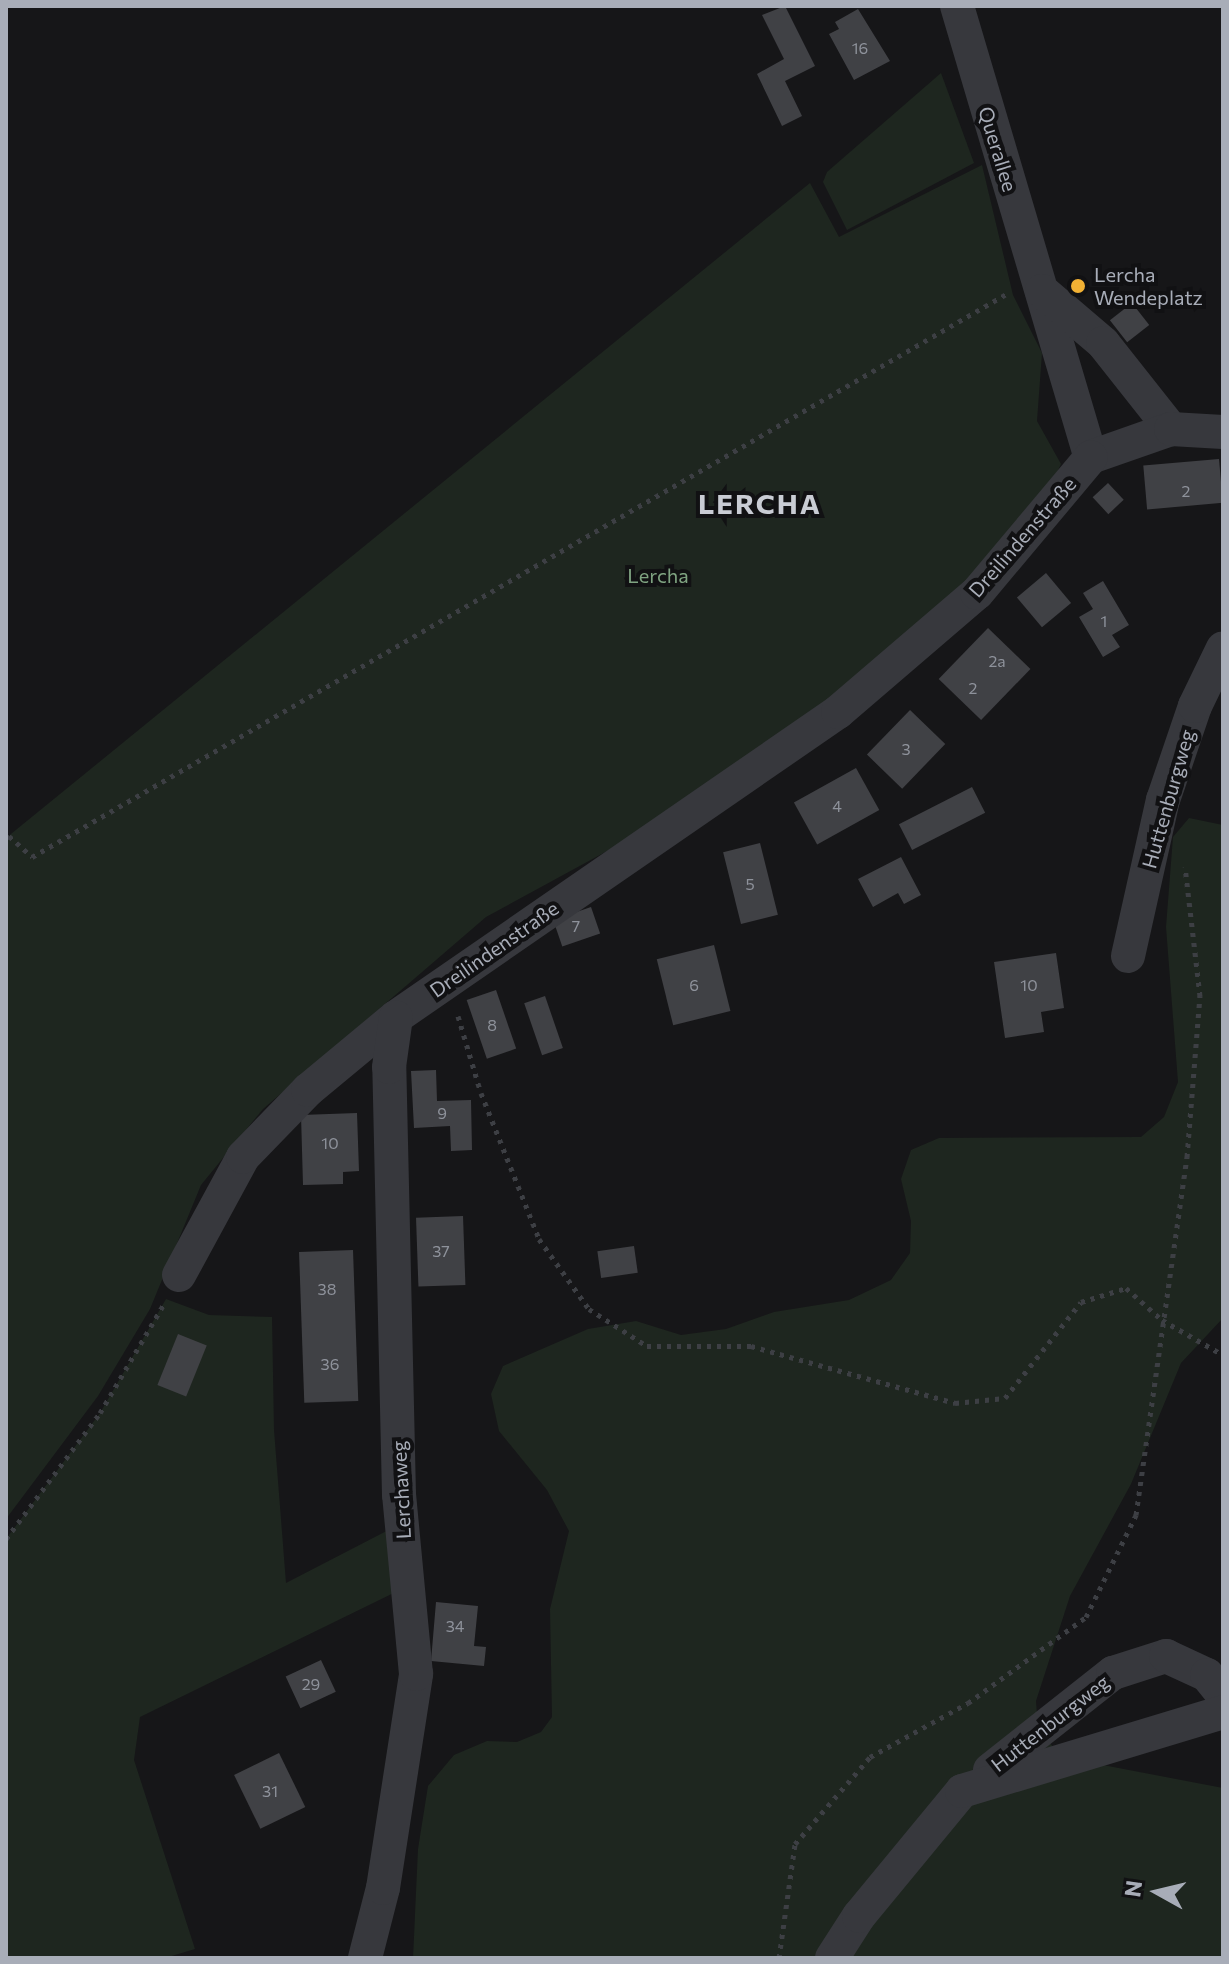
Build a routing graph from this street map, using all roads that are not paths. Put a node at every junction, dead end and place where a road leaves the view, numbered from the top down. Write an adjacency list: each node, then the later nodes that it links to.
1 (957, 6): 2 (street, Querallee)
2 (1040, 284): 3 (street); 5 (street, Querallee)
3 (1171, 429): 4 (street); 5 (street)
4 (1223, 432)
5 (1091, 457): 8 (street, Dreilindenstraße)
6 (1223, 648): 7 (street, Huttenburgweg)
7 (1128, 956)
8 (396, 1017): 9 (street, Dreilindenstraße); 13 (street, Lerchaweg)
9 (179, 1275)
10 (1223, 1695): 12 (street, Huttenburgweg)
11 (1223, 1712): 12 (street, Huttenburgweg)
12 (962, 1791): 14 (street, Huttenburgweg)
13 (365, 1958)
14 (832, 1958)

